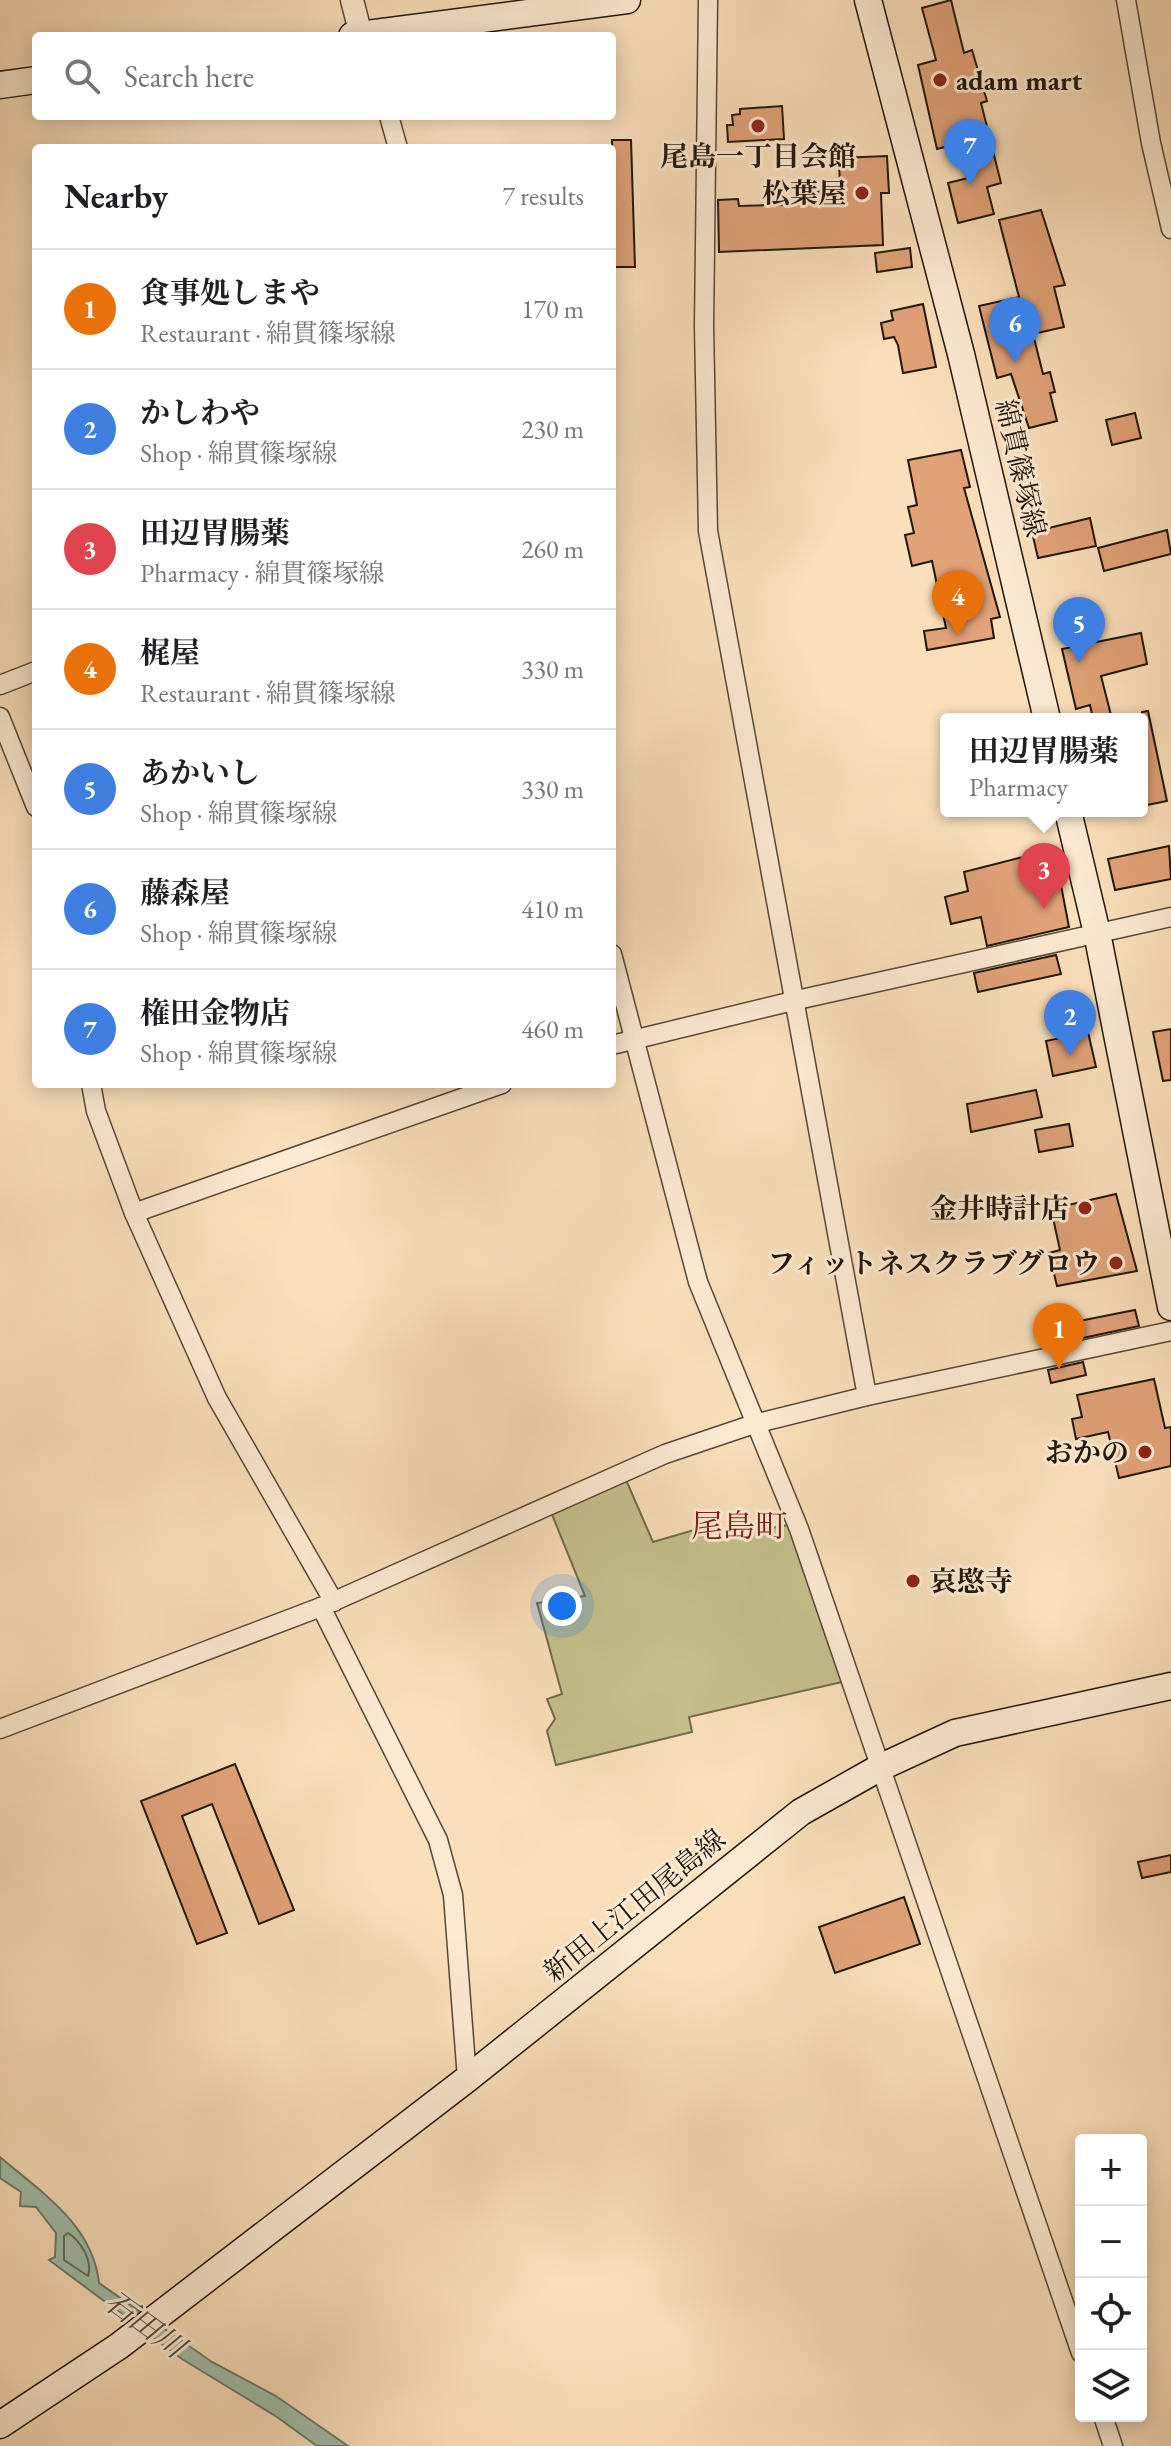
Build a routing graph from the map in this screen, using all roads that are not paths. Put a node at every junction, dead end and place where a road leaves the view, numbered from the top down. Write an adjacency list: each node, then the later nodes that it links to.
1 (352, 0): 6 (street)
2 (627, 0): 7 (main road)
3 (708, 0): 22 (street)
4 (868, 0): 15 (main road, 綿貫篠塚線)
5 (1126, 0): 12 (street)
6 (357, 32)
7 (388, 32)
8 (32, 81): 9 (main road)
9 (0, 85)
10 (390, 120): 11 (street)
11 (397, 144)
12 (1171, 229)
13 (32, 673): 14 (street)
14 (0, 685)
15 (1046, 713)
16 (0, 717): 17 (street)
17 (32, 797)
18 (1069, 817): 20 (main road)
19 (1171, 917): 20 (street)
20 (1097, 933): 22 (street); 28 (main road)
21 (616, 969): 23 (street)
22 (797, 1000): 23 (street); 30 (street)
23 (634, 1038): 24 (street); 31 (street)
24 (616, 1044)
25 (92, 1088): 27 (street)
26 (491, 1088): 27 (street)
27 (134, 1213): 32 (street)
28 (1171, 1307)
29 (1171, 1331): 30 (street)
30 (867, 1396): 31 (street)
31 (754, 1424): 32 (street); 35 (street)
32 (328, 1605): 34 (street); 36 (street)
33 (1171, 1686): 35 (main road, 新田上江田尾島線)
34 (0, 1729)
35 (879, 1768): 36 (main road, 新田上江田尾島線); 37 (street)
36 (467, 2079): 39 (main road, 新田上江田尾島線)
37 (1080, 2350)
38 (1105, 2422): 40 (street)
39 (4, 2423)
40 (1113, 2446)

